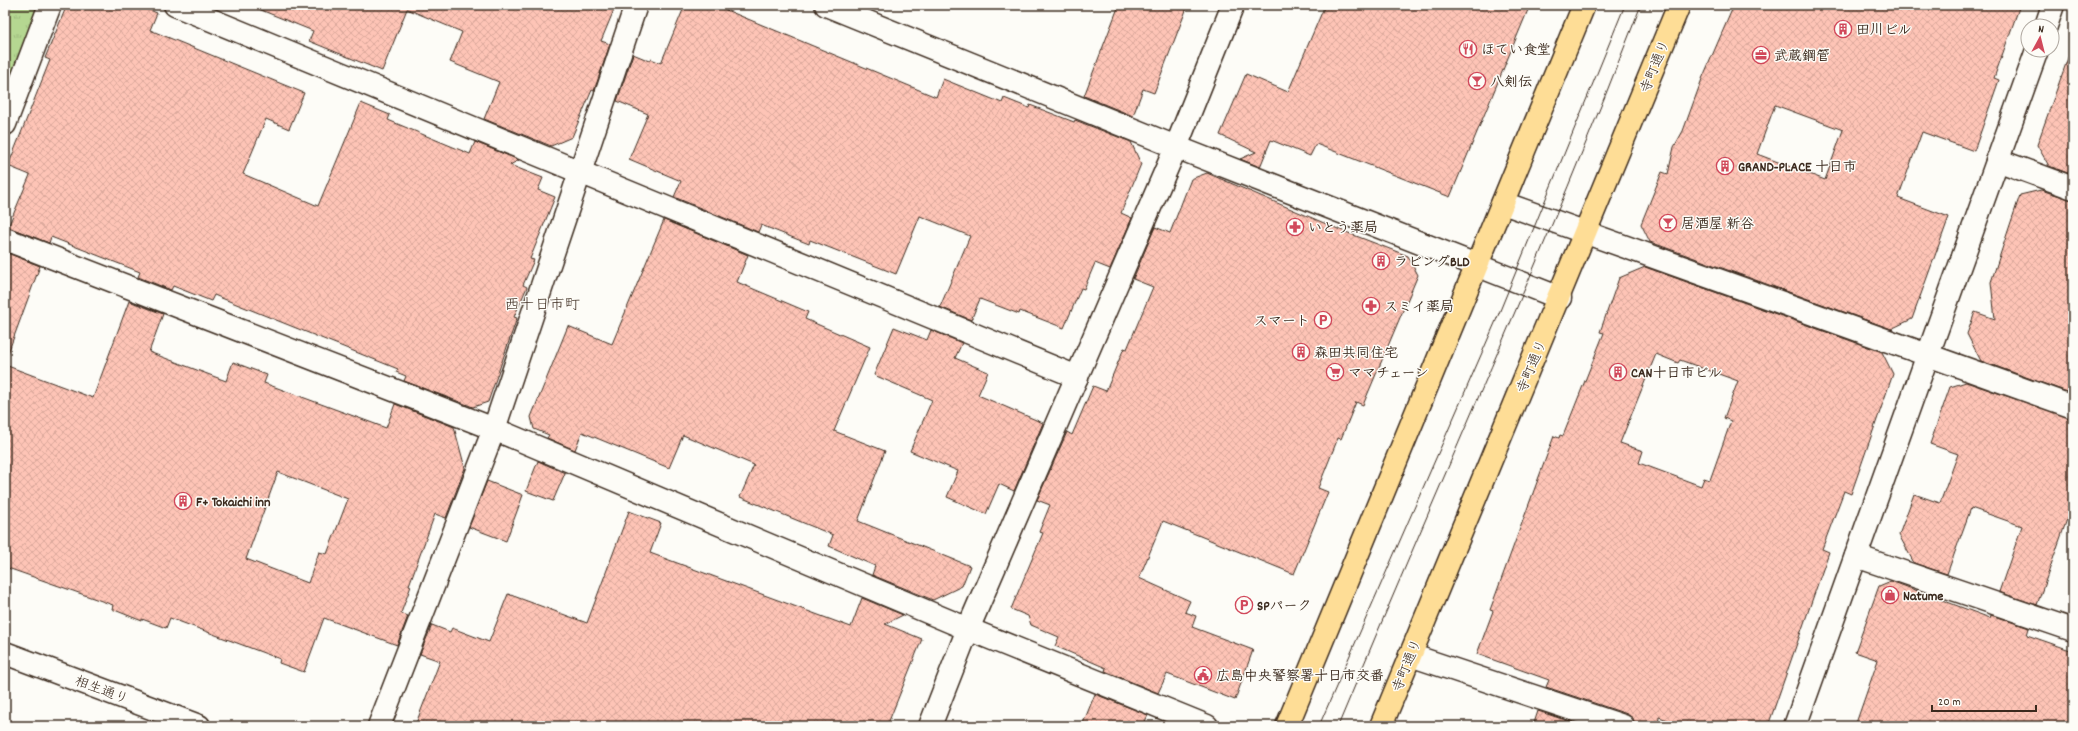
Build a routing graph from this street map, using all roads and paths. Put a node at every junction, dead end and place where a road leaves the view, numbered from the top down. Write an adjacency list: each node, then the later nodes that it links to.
1 (50, 5): 11 (street)
2 (175, 5): 14 (street)
3 (636, 5): 14 (street)
4 (826, 5): 12 (street)
5 (1233, 5): 12 (street)
6 (1584, 5): 16 (highway)
7 (1679, 5): 17 (highway, 寺町通り)
8 (2054, 5): 9 (street)
9 (2049, 18)
10 (2034, 58): 13 (street)
11 (5, 124)
12 (1176, 147): 19 (street); 22 (street)
13 (1997, 160): 15 (street); 21 (street)
14 (581, 174): 22 (street); 24 (street)
15 (2073, 188)
16 (1503, 203): 17 (street); 19 (highway)
17 (1586, 233): 20 (highway, 寺町通り); 21 (street)
18 (5, 239): 24 (street)
19 (1477, 266): 20 (street); 34 (highway)
20 (1560, 298): 29 (highway, 寺町通り)
21 (1928, 356): 23 (street); 25 (street)
22 (1076, 377): 26 (street)
23 (2073, 406)
24 (494, 429): 26 (street); 31 (street)
25 (1856, 556): 27 (street); 37 (street)
26 (968, 629): 32 (street); 33 (street)
27 (2073, 630)
28 (5, 653): 30 (street, 相生通り)
29 (1410, 655): 35 (highway, 寺町通り); 36 (street)
30 (199, 726)
31 (379, 726)
32 (930, 726)
33 (1207, 726)
34 (1287, 726)
35 (1381, 726)
36 (1623, 726)
37 (1795, 726)

